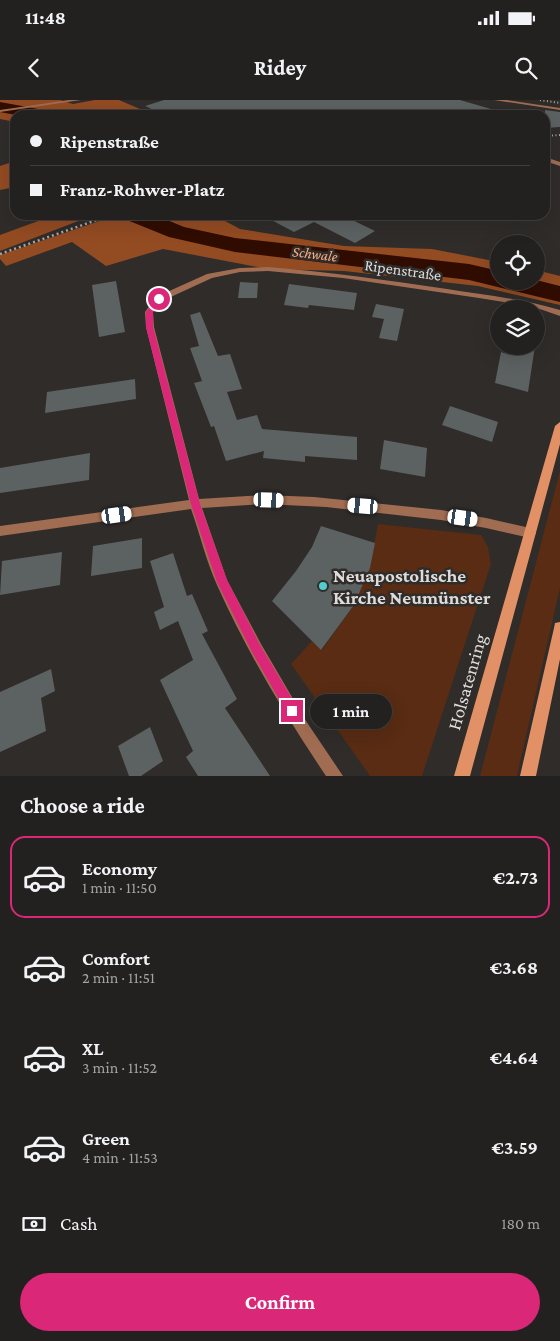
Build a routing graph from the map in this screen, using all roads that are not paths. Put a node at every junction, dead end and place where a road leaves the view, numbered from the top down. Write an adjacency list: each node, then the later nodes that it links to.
1 (79, 100): 4 (street)
2 (496, 100): 3 (street)
3 (560, 109)
4 (0, 111)
5 (560, 313): 7 (street, Ripenstraße)
6 (560, 426): 9 (main road, Holsatenring)
7 (195, 504): 8 (street); 9 (street); 11 (street)
8 (0, 530)
9 (530, 533): 12 (main road, Holsatenring)
10 (560, 628): 13 (main road)
11 (335, 776)
12 (462, 776)
13 (528, 776)

